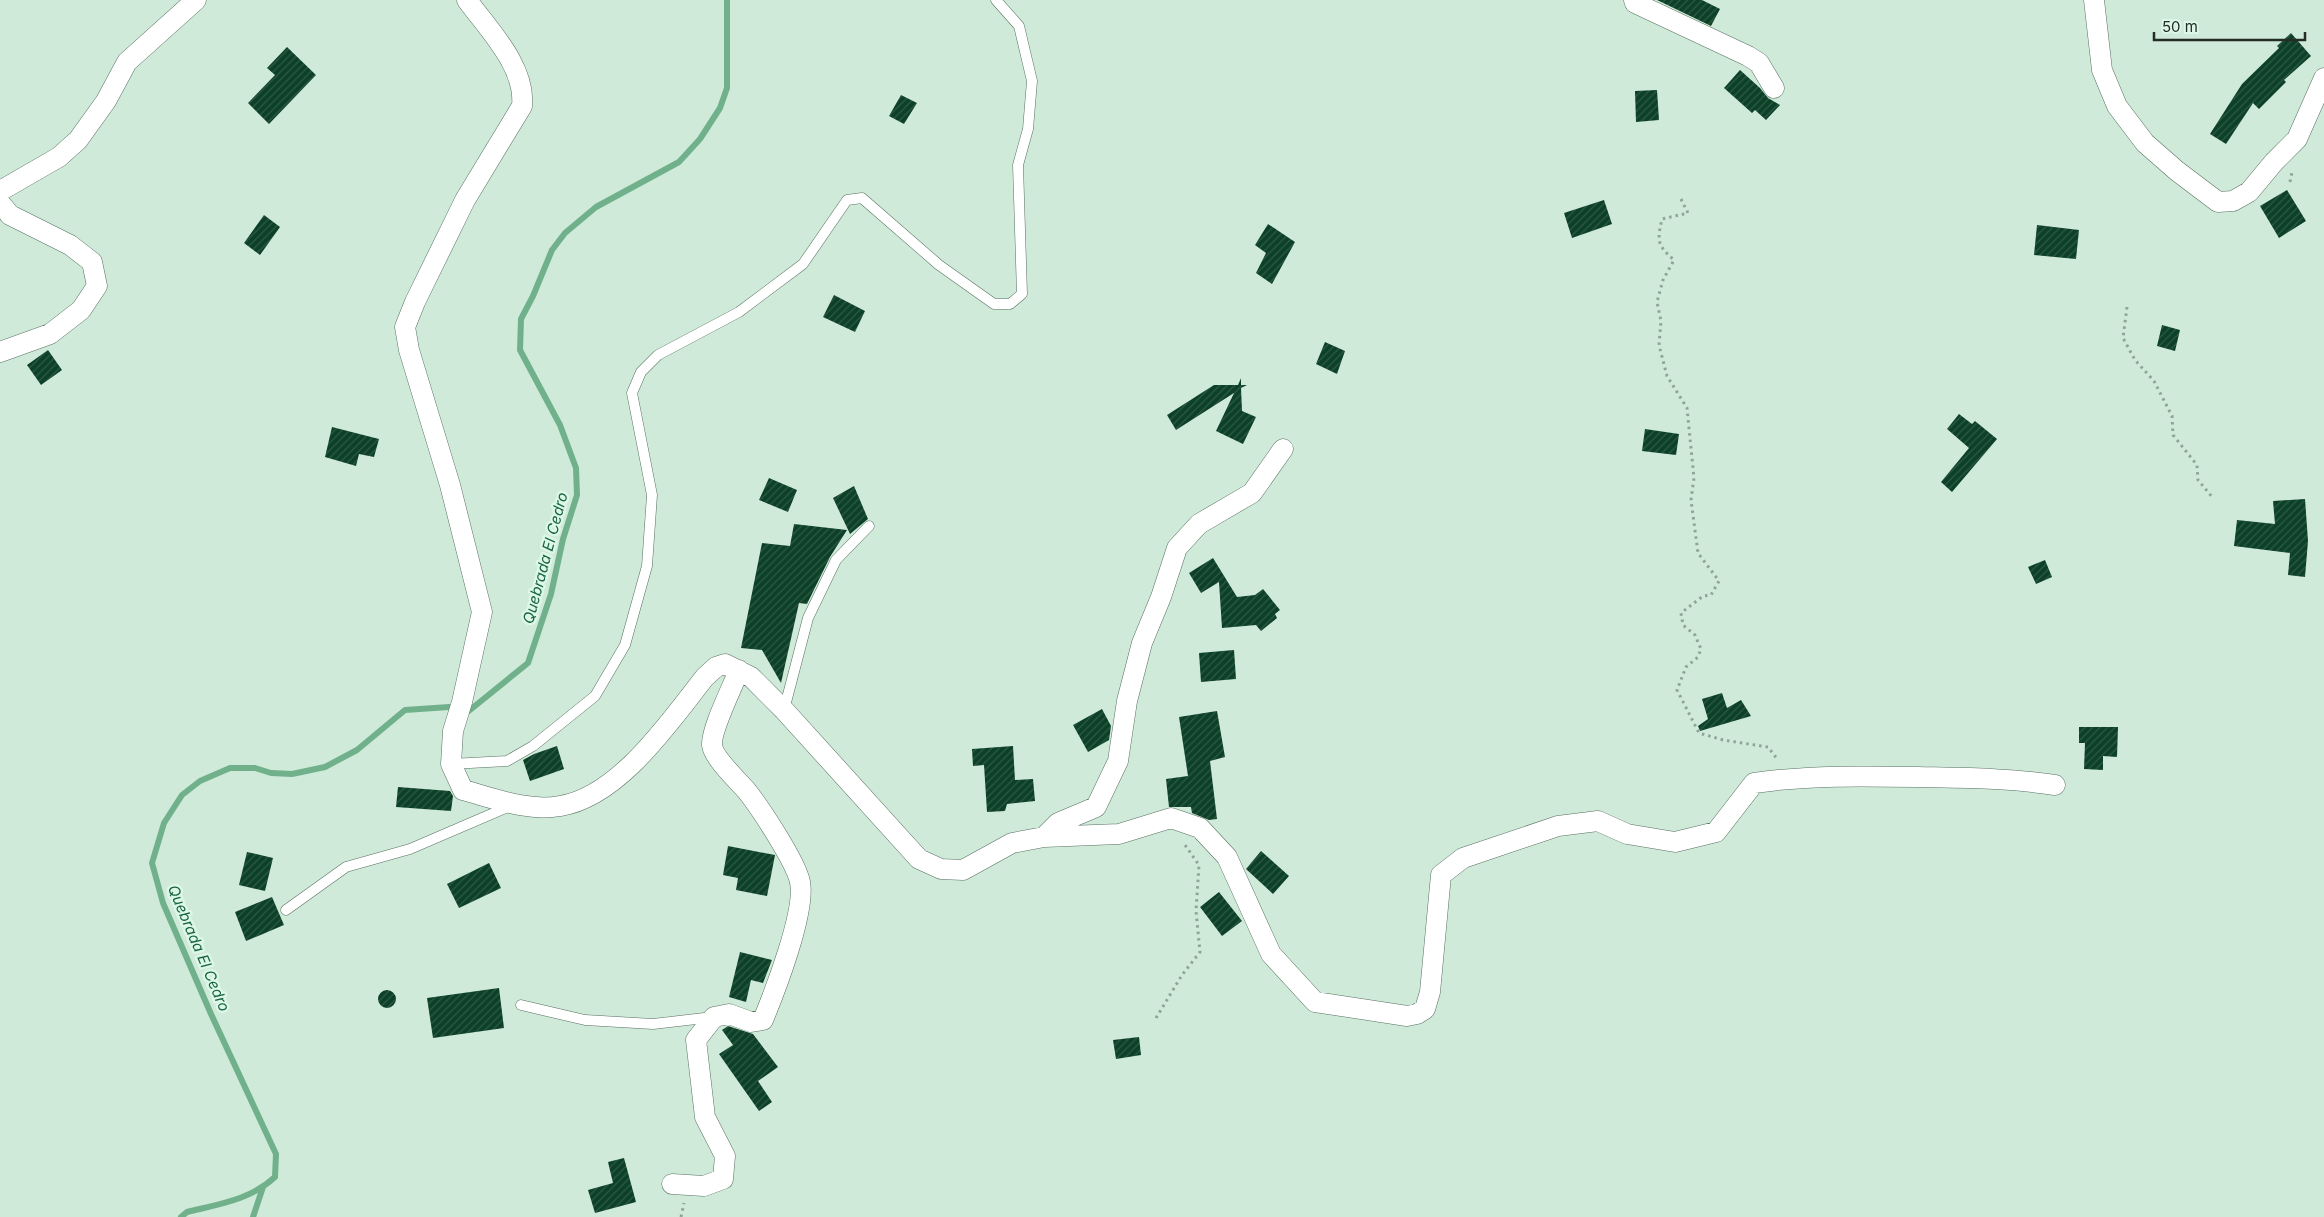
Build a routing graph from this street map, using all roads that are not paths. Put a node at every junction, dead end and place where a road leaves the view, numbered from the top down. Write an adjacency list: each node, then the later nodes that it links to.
1 (196, 0): 8 (street)
2 (468, 0): 15 (street)
3 (996, 0): 15 (lane)
4 (1634, 0): 7 (street)
5 (2094, 0): 6 (street)
6 (2324, 78)
7 (1774, 88)
8 (0, 191)
9 (0, 203): 10 (street)
10 (0, 352)
11 (1283, 449): 18 (street)
12 (869, 526): 14 (lane)
13 (739, 670): 14 (street); 17 (street); 21 (street)
14 (784, 710): 18 (street)
15 (451, 764): 17 (street)
16 (2055, 785): 18 (street)
17 (516, 803): 19 (lane)
18 (1044, 837)
19 (286, 910)
20 (521, 1005): 21 (lane)
21 (714, 1017): 22 (street)
22 (672, 1184)

